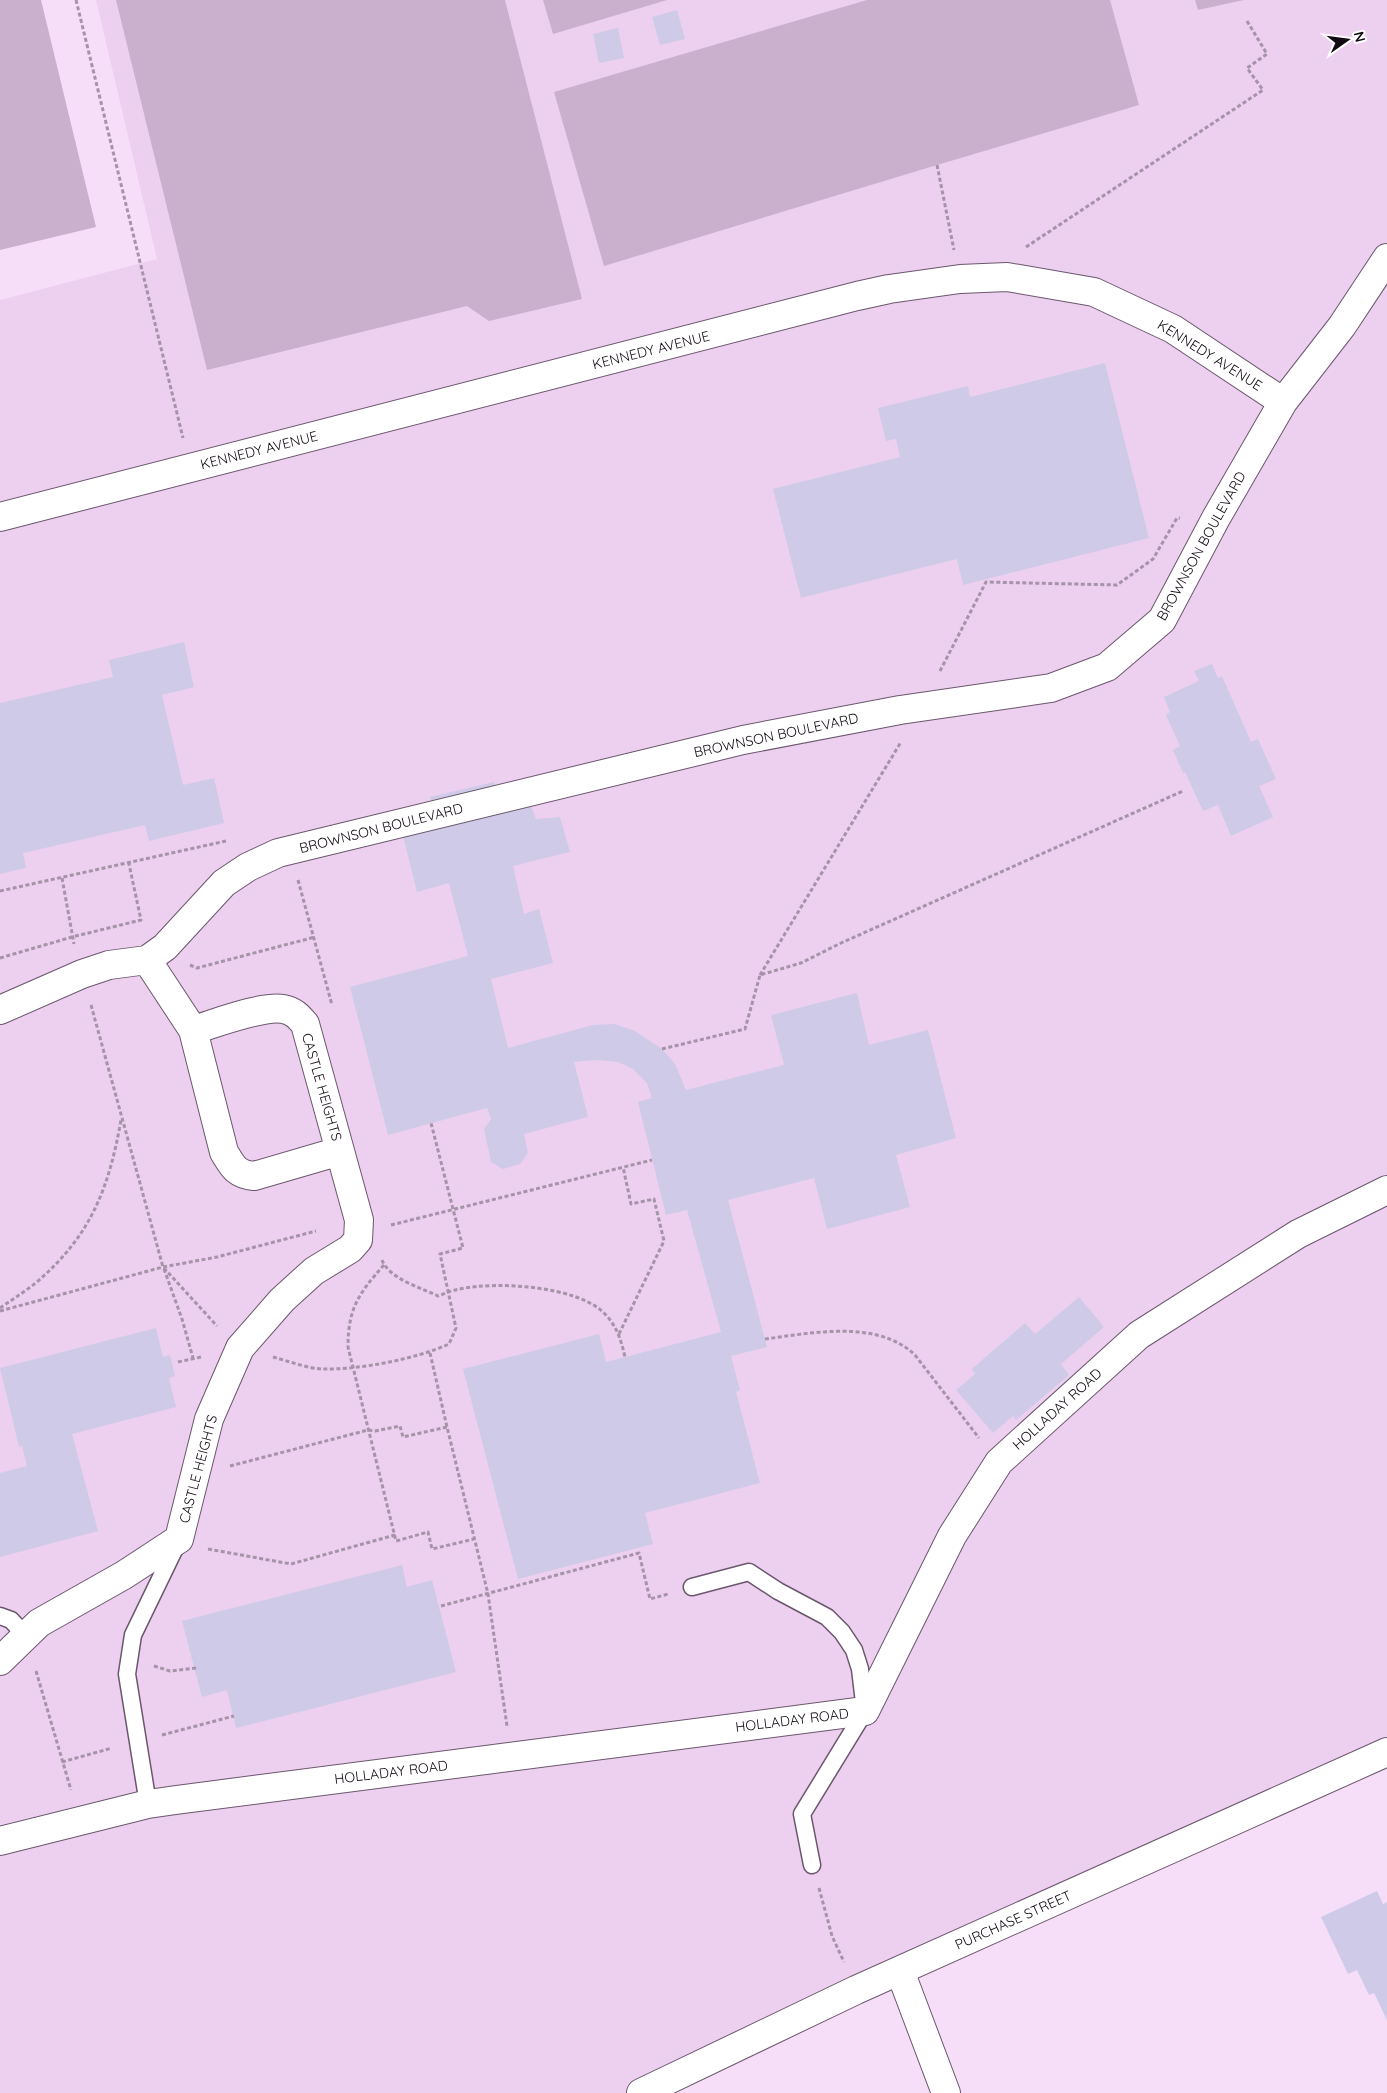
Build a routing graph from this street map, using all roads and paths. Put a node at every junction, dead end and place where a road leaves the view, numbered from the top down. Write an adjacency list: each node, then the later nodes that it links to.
1 (76, 0): 8 (path)
2 (1247, 21): 5 (path)
3 (936, 165): 6 (path)
4 (1387, 258): 7 (street, BROWNSON BOULEVARD)
5 (1007, 277): 6 (street, KENNEDY AVENUE); 7 (street, KENNEDY AVENUE)
6 (960, 279): 8 (street, KENNEDY AVENUE)
7 (1283, 402): 12 (street, BROWNSON BOULEVARD)
8 (190, 468): 9 (street, KENNEDY AVENUE)
9 (0, 517)
10 (1183, 792): 25 (path)
11 (232, 840): 13 (path)
12 (278, 853): 18 (path); 19 (street, BROWNSON BOULEVARD)
13 (129, 864): 14 (path); 16 (path)
14 (62, 878): 15 (path); 17 (path)
15 (0, 891)
16 (141, 920): 17 (path); 19 (path)
17 (72, 937): 20 (path); 21 (path)
18 (315, 937): 19 (path); 23 (path)
19 (156, 954): 21 (street); 24 (street, CASTLE HEIGHTS)
20 (0, 958)
21 (82, 974): 22 (street); 26 (path)
22 (0, 1010)
23 (334, 1014)
24 (193, 1030): 28 (street, CASTLE HEIGHTS); 28 (street, CASTLE HEIGHTS)
25 (662, 1049)
26 (121, 1120): 31 (path); 33 (path)
27 (431, 1123): 32 (path)
28 (340, 1151): 36 (street, CASTLE HEIGHTS)
29 (623, 1167): 34 (path)
30 (1387, 1190): 43 (street, HOLLADAY ROAD)
31 (163, 1267): 36 (path); 39 (path)
32 (449, 1292): 34 (path); 37 (path); 40 (path)
33 (0, 1308)
34 (619, 1334): 38 (path)
35 (765, 1339): 43 (path)
36 (240, 1348): 40 (path); 44 (street, CASTLE HEIGHTS)
37 (430, 1353): 40 (path); 41 (path)
38 (625, 1357)
39 (193, 1358)
40 (353, 1368): 42 (path)
41 (447, 1427): 42 (path); 46 (path)
42 (368, 1430): 44 (path); 45 (path)
43 (998, 1462): 56 (street, HOLLADAY ROAD)
44 (194, 1476): 47 (street, CASTLE HEIGHTS)
45 (395, 1535): 46 (path); 47 (path)
46 (474, 1538): 49 (path)
47 (179, 1539): 52 (street, CASTLE HEIGHTS); 53 (lane)
48 (692, 1588): 49 (path); 56 (lane)
49 (488, 1594): 50 (path); 58 (path)
50 (441, 1606)
51 (0, 1616): 52 (lane)
52 (25, 1635): 54 (street, CASTLE HEIGHTS); 60 (path)
53 (129, 1658): 55 (path); 59 (lane)
54 (0, 1661)
55 (196, 1668)
56 (865, 1711): 58 (street, HOLLADAY ROAD); 62 (lane)
57 (1387, 1752): 63 (street, PURCHASE STREET)
58 (511, 1757): 59 (street, HOLLADAY ROAD)
59 (148, 1804): 60 (street, HOLLADAY ROAD)
60 (80, 1821): 61 (street, HOLLADAY ROAD)
61 (0, 1841)
62 (812, 1865): 64 (path)
63 (900, 1970): 64 (street, PURCHASE STREET); 66 (street)
64 (856, 1990): 65 (street, PURCHASE STREET)
65 (641, 2093)
66 (946, 2093)

